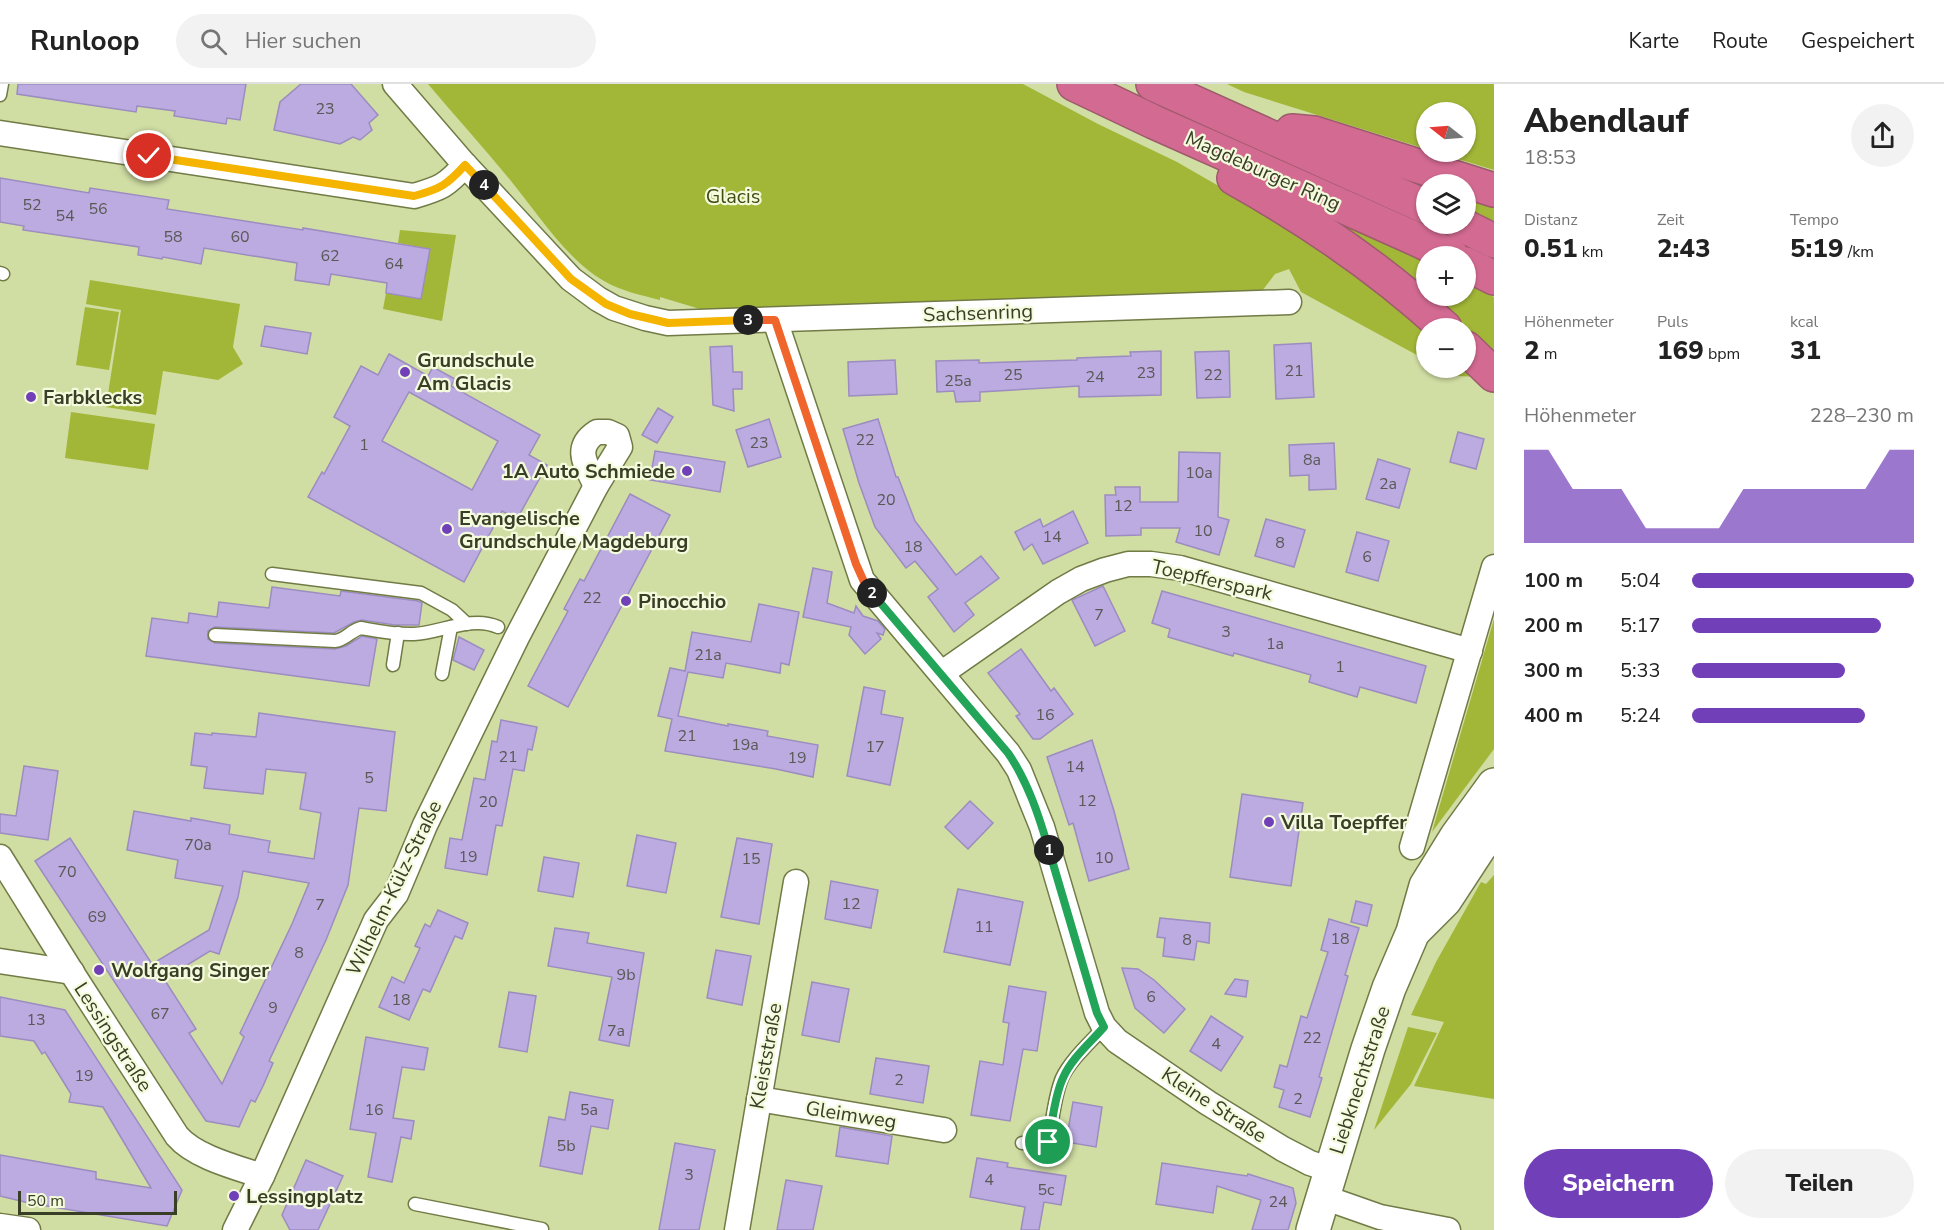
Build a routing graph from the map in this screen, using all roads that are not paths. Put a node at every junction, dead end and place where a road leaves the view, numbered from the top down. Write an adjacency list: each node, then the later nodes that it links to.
1 (2, 84): 5 (lane)
2 (395, 84): 9 (street, Sachsenring)
3 (1074, 84): 6 (highway, Magdeburger Ring)
4 (1153, 84): 7 (highway, Magdeburger Ring)
5 (0, 95)
6 (1154, 122): 14 (highway, Magdeburger Ring); 18 (highway)
7 (1248, 126): 10 (highway); 11 (highway, Magdeburger Ring)
8 (0, 133): 9 (street)
9 (465, 165): 19 (street, Sachsenring)
10 (1494, 190)
11 (1416, 202)
12 (1476, 232): 13 (highway)
13 (1494, 241)
14 (1431, 246)
15 (1476, 269): 16 (highway)
16 (1494, 279)
17 (1288, 302): 19 (street, Sachsenring)
18 (1433, 318)
19 (775, 320): 32 (street, Kleine Straße)
20 (1476, 358): 21 (highway)
21 (1494, 375)
22 (596, 486): 46 (street, Wilhelm-Külz-Straße)
23 (1494, 567): 30 (street)
24 (272, 574): 25 (lane)
25 (467, 624): 26 (lane); 27 (lane)
26 (451, 627): 28 (lane); 33 (lane)
27 (498, 627)
28 (398, 633): 29 (lane); 31 (lane)
29 (214, 635)
30 (1470, 651): 32 (street, Toepfferspark); 36 (street)
31 (393, 665)
32 (942, 673): 42 (street, Kleine Straße)
33 (442, 674)
34 (1494, 785): 39 (main road, Liebknechtstraße)
35 (1494, 828): 39 (main road, Liebknechtstraße)
36 (1412, 847)
37 (0, 856): 41 (street, Lessingstraße)
38 (796, 882): 43 (street, Kleiststraße)
39 (1413, 932): 47 (main road, Liebknechtstraße)
40 (0, 961): 41 (street)
41 (72, 972): 46 (street, Lessingstraße)
42 (1104, 1027): 45 (lane); 47 (street, Kleine Straße)
43 (759, 1100): 44 (street, Gleimweg); 54 (street, Kleiststraße)
44 (944, 1130)
45 (1022, 1143)
46 (262, 1176): 53 (street, Wilhelm-Külz-Straße)
47 (1327, 1184): 55 (main road, Liebknechtstraße); 56 (street, Kleine Straße)
48 (415, 1204): 50 (lane)
49 (0, 1226): 52 (street)
50 (512, 1227): 51 (lane)
51 (542, 1229)
52 (28, 1230)
53 (235, 1230)
54 (736, 1230)
55 (1313, 1230)
56 (1448, 1230)

